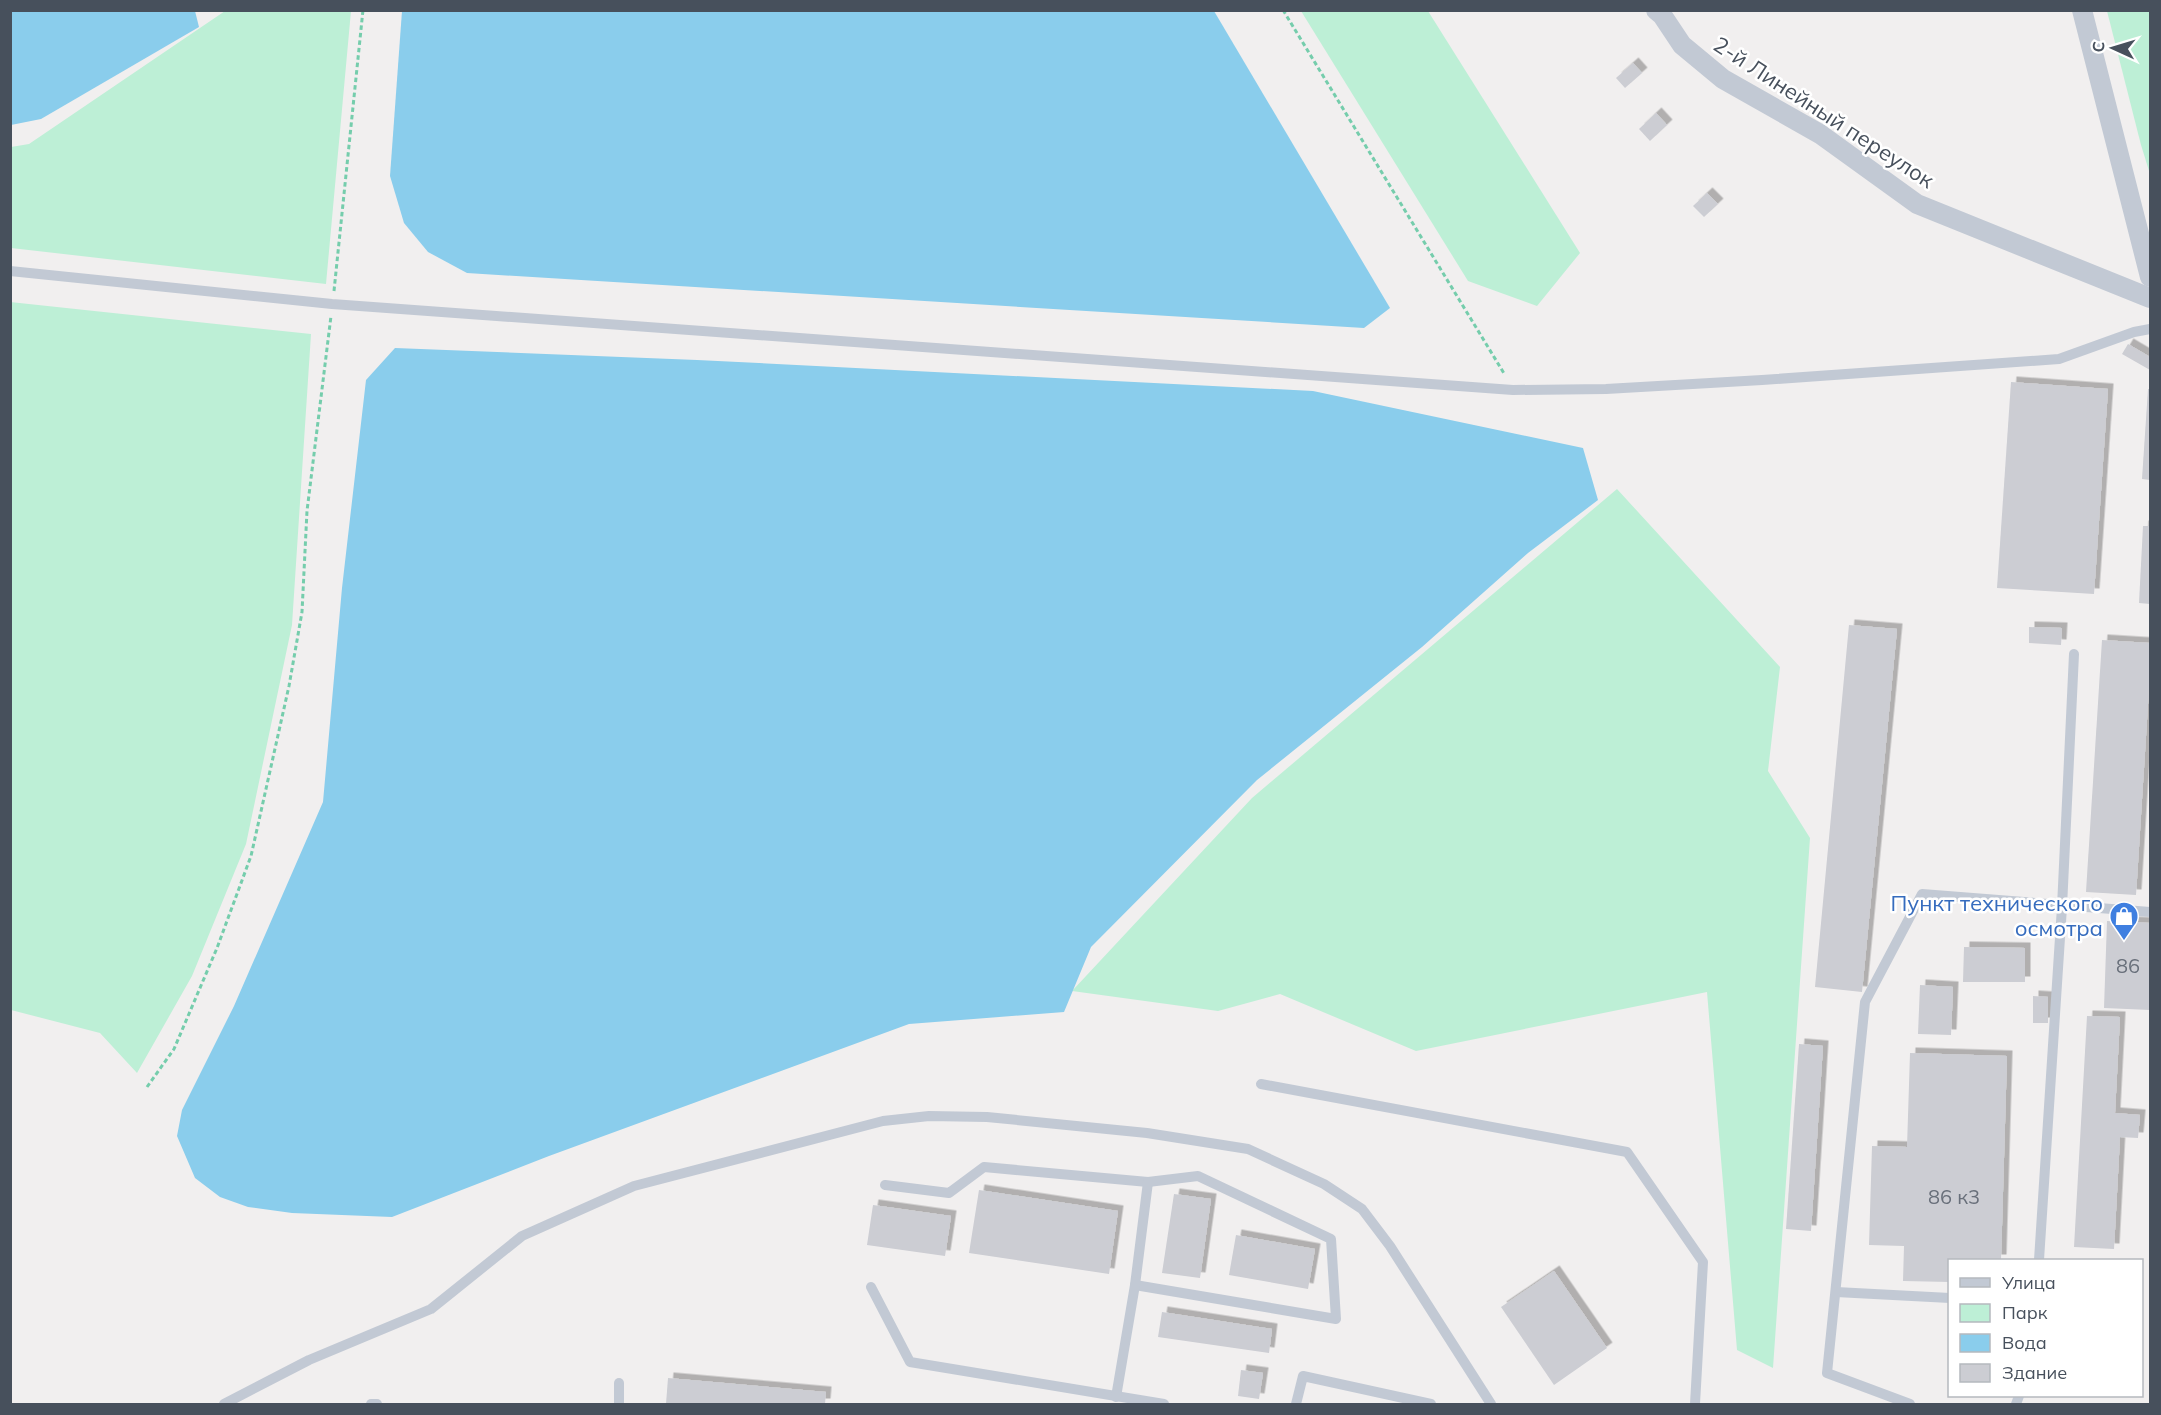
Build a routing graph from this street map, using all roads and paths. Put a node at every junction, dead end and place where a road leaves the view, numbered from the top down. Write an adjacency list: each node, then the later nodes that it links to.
1 (363, 10): 8 (path)
2 (1282, 10): 10 (path)
3 (1656, 10): 7 (street, 2-й Линейный переулок)
4 (2082, 10): 6 (street)
5 (10, 272): 8 (lane)
6 (2151, 277)
7 (2151, 298)
8 (332, 304): 10 (lane); 15 (path)
9 (2151, 329): 10 (lane)
10 (1513, 390)
11 (2074, 654): 12 (lane)
12 (2062, 907): 13 (lane); 18 (lane); 21 (lane)
13 (2151, 912)
14 (1261, 1084): 33 (lane)
15 (147, 1088)
16 (1148, 1182): 17 (lane); 19 (lane); 19 (lane)
17 (885, 1185)
18 (2040, 1259)
19 (1135, 1285): 24 (lane)
20 (871, 1287): 24 (lane)
21 (1836, 1292): 22 (lane); 34 (lane)
22 (1948, 1298)
23 (619, 1383): 28 (lane)
24 (1116, 1397): 29 (lane)
25 (224, 1404): 32 (lane)
26 (370, 1404): 27 (lane)
27 (377, 1404)
28 (619, 1404)
29 (1164, 1404)
30 (1296, 1404): 31 (lane)
31 (1431, 1404)
32 (1491, 1404)
33 (1695, 1404)
34 (1910, 1404)

